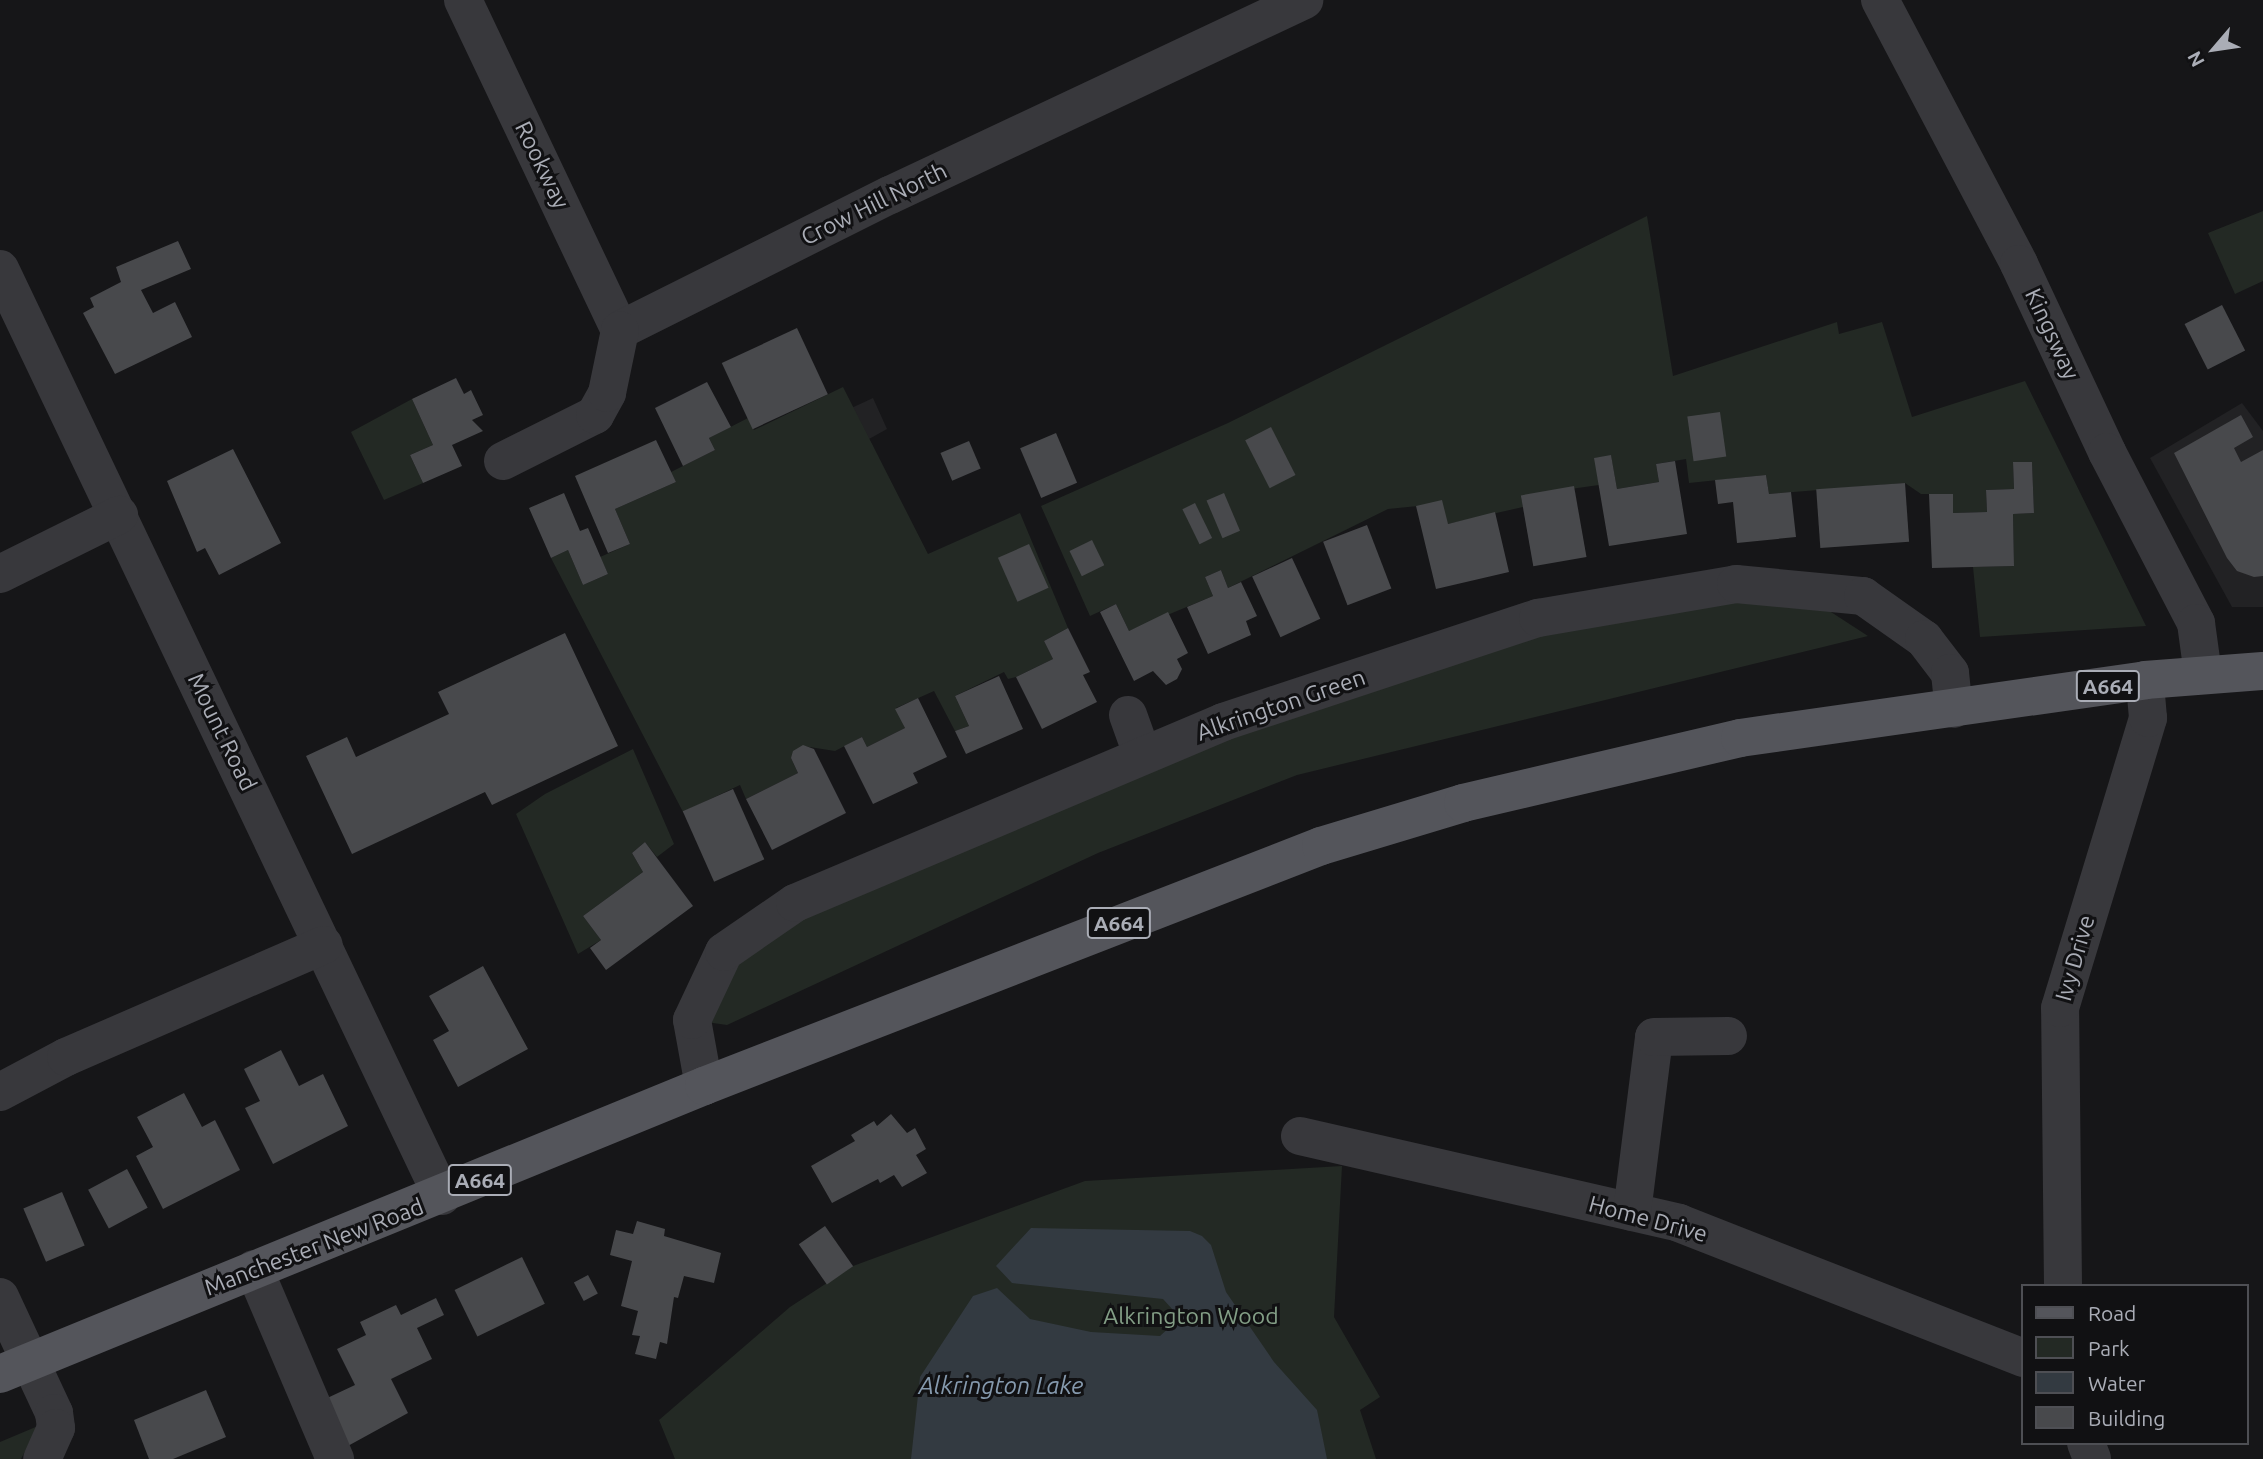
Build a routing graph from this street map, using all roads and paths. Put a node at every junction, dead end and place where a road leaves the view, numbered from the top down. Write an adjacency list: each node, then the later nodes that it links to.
1 (463, 0): 5 (street, Rookway)
2 (1304, 0): 5 (street, Crow Hill North)
3 (1880, 0): 10 (street, Kingsway)
4 (0, 269): 7 (street, Mount Road)
5 (620, 330): 6 (street)
6 (503, 461)
7 (119, 515): 8 (street); 15 (street, Mount Road)
8 (0, 574)
9 (2263, 671): 10 (main road, A664)
10 (2203, 674): 11 (main road, A664)
11 (2145, 680): 12 (main road, A664); 23 (street, Ivy Drive)
12 (1954, 709): 14 (street, Alkrington Green); 17 (main road, A664)
13 (1128, 715): 14 (street)
14 (1142, 754): 17 (street, Alkrington Green)
15 (324, 945): 18 (street); 20 (street, Mount Road)
16 (1728, 1036): 21 (street)
17 (704, 1086): 20 (main road, Manchester New Road / A664)
18 (0, 1092)
19 (1300, 1136): 21 (street, Home Drive)
20 (442, 1196): 22 (main road, Manchester New Road / A664)
21 (1632, 1212): 25 (street, Home Drive)
22 (254, 1269): 26 (main road, Manchester New Road); 28 (street)
23 (2063, 1284)
24 (0, 1297): 26 (street)
25 (2022, 1359)
26 (15, 1367): 27 (street)
27 (42, 1459)
28 (335, 1459)

